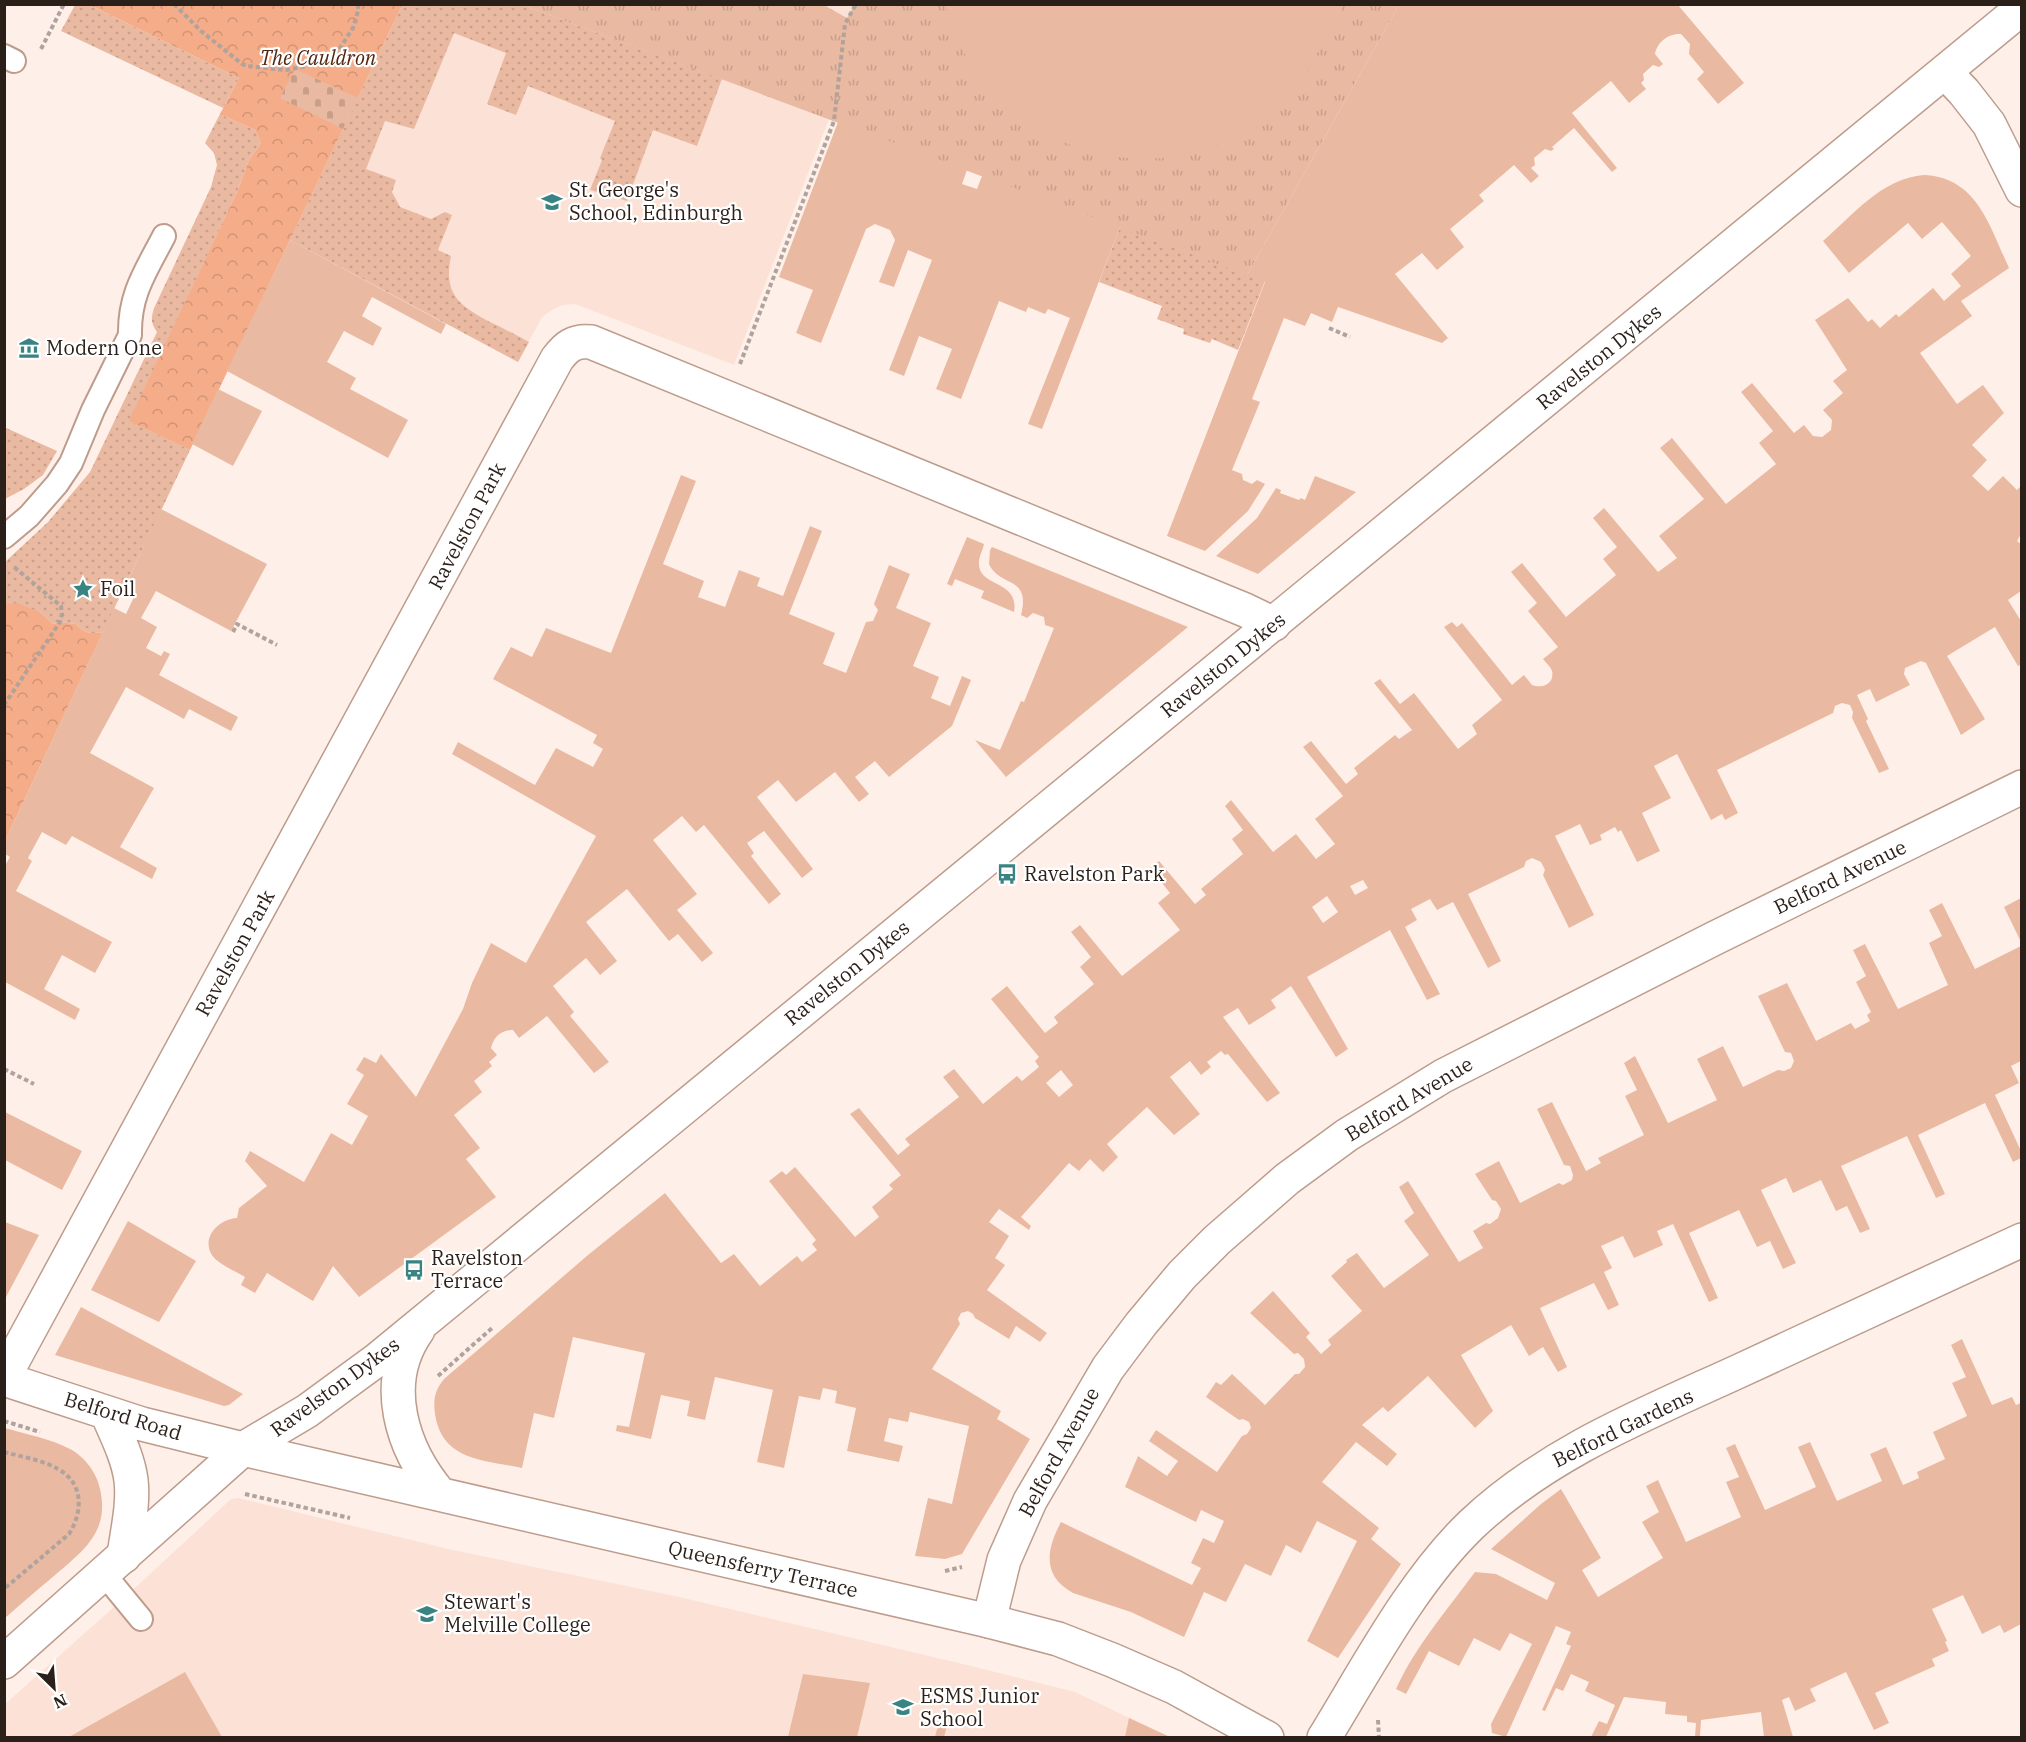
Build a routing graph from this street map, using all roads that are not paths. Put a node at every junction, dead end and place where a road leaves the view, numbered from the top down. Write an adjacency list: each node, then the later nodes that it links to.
1 (2022, 8): 2 (street, Ravelston Dykes)
2 (1945, 72): 3 (street); 6 (street, Ravelston Dykes)
3 (2022, 190)
4 (164, 236): 5 (lane)
5 (4, 537)
6 (1274, 624): 9 (street, Ravelston Dykes); 10 (street, Ravelston Park)
7 (2022, 787): 16 (street, Belford Avenue)
8 (2022, 1240): 19 (street, Belford Gardens)
9 (424, 1321): 12 (street, Ravelston Dykes); 13 (street, Ravelston Dykes)
10 (4, 1378): 11 (street, Belford Road)
11 (107, 1413): 12 (street, Belford Road); 14 (street)
12 (243, 1449): 13 (street, Queensferry Terrace); 14 (street)
13 (440, 1494): 16 (street, Queensferry Terrace)
14 (114, 1565): 15 (lane); 17 (street)
15 (141, 1619)
16 (989, 1621): 18 (street, Queensferry Terrace)
17 (4, 1662)
18 (1267, 1737)
19 (1324, 1737)

